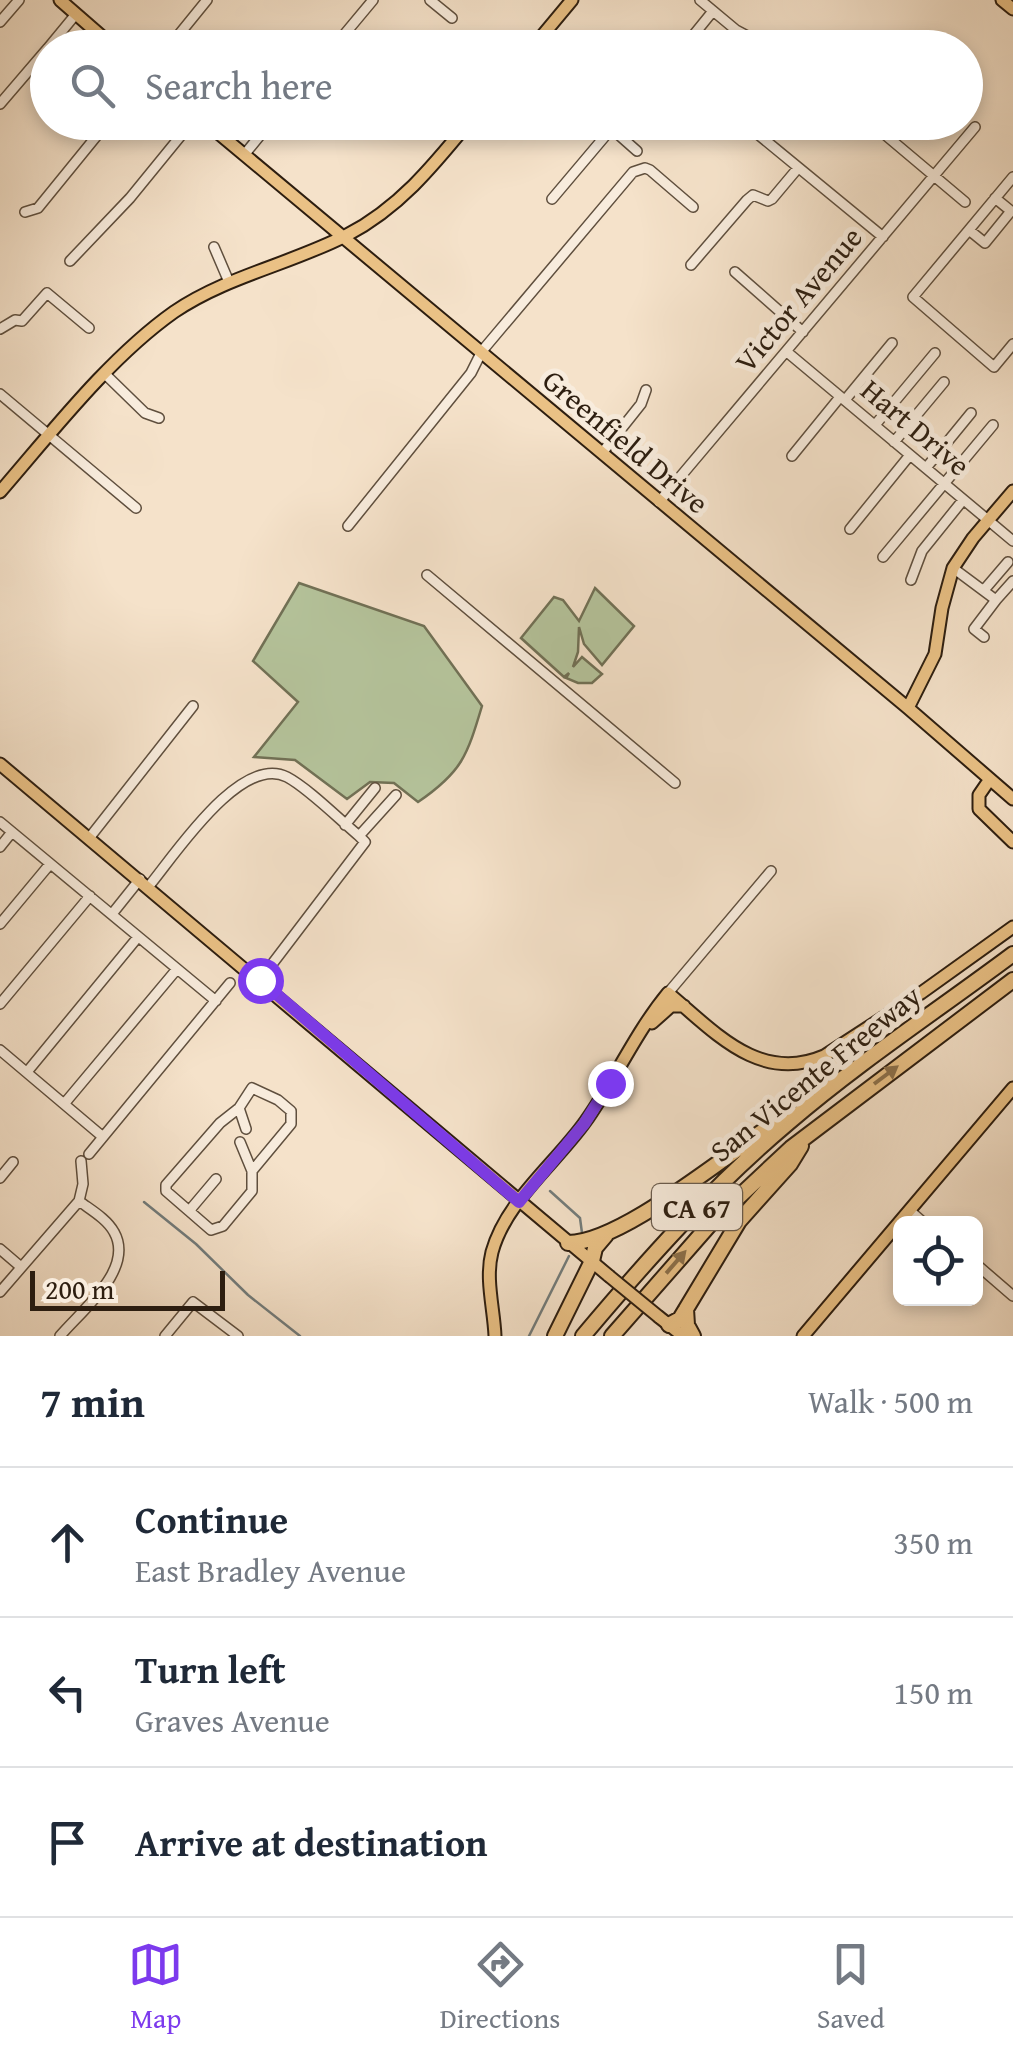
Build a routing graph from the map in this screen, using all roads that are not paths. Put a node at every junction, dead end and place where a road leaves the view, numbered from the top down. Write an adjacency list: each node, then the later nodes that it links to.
1 (18, 0): 13 (street)
2 (60, 0): 11 (main road)
3 (207, 0): 16 (street)
4 (373, 0): 17 (street)
5 (430, 0): 12 (street)
6 (572, 0): 18 (main road)
7 (700, 0): 10 (street)
8 (1002, 0): 9 (main road)
9 (1013, 9)
10 (713, 11): 19 (street); 20 (street)
11 (76, 14): 14 (street); 15 (main road)
12 (452, 18)
13 (0, 22)
14 (63, 30)
15 (94, 30)
16 (183, 30)
17 (348, 30)
18 (547, 30)
19 (698, 30)
20 (736, 30)
21 (30, 69): 22 (street)
22 (0, 104)
23 (93, 140): 42 (street)
24 (177, 140): 47 (street)
25 (226, 140): 34 (main road, Greenfield Drive)
26 (256, 140): 34 (street)
27 (453, 140): 45 (main road)
28 (602, 140): 39 (street)
29 (627, 140): 33 (street)
30 (765, 140): 35 (street)
31 (891, 140): 36 (street)
32 (964, 140): 36 (street, Victor Avenue)
33 (637, 151)
34 (244, 155): 45 (main road, Greenfield Drive)
35 (798, 168): 44 (street); 48 (street)
36 (934, 176): 40 (street); 44 (street, Victor Avenue)
37 (1013, 177): 38 (street)
38 (996, 198): 43 (street); 43 (street)
39 (552, 199)
40 (966, 202)
41 (693, 207): 56 (street)
42 (26, 212)
43 (969, 230): 55 (street)
44 (883, 236): 53 (street, Victor Avenue)
45 (344, 237): 50 (main road); 56 (main road, Greenfield Drive)
46 (214, 247): 50 (street)
47 (70, 260)
48 (690, 265)
49 (735, 272): 53 (street)
50 (229, 282): 59 (main road)
51 (89, 328): 52 (street)
52 (0, 329)
53 (804, 332): 57 (street, Victor Avenue)
54 (892, 343): 63 (street)
55 (1013, 344)
56 (482, 351): 70 (main road, Greenfield Drive); 81 (street)
57 (787, 352): 63 (street, Hart Drive); 78 (street, Victor Avenue)
58 (936, 352): 67 (street)
59 (106, 374): 65 (street); 68 (main road)
60 (944, 382): 69 (street)
61 (646, 390): 70 (street)
62 (0, 394): 68 (street)
63 (843, 398): 67 (street, Hart Drive); 72 (street)
64 (971, 413): 73 (street)
65 (159, 418)
66 (993, 425): 74 (street)
67 (875, 426): 69 (street, Hart Drive)
68 (50, 435): 75 (main road); 79 (street)
69 (894, 442): 71 (street, Hart Drive)
70 (602, 453): 78 (main road, Greenfield Drive)
71 (910, 455): 73 (street, Hart Drive); 82 (street)
72 (792, 456)
73 (926, 468): 74 (street, Hart Drive)
74 (944, 484): 77 (street, Hart Drive); 84 (street)
75 (0, 492)
76 (1013, 492): 80 (main road)
77 (963, 500): 80 (street, Hart Drive); 88 (street)
78 (659, 502): 94 (main road, Greenfield Drive)
79 (136, 508)
80 (988, 520): 83 (street, Hart Drive); 86 (main road)
81 (348, 526)
82 (850, 529)
83 (1013, 542)
84 (883, 557)
85 (1008, 562): 90 (street)
86 (954, 568): 90 (street); 94 (main road)
87 (427, 576): 97 (street)
88 (912, 580)
89 (1013, 581): 91 (street)
90 (984, 590): 91 (street)
91 (996, 600): 92 (street)
92 (984, 637)
93 (193, 706): 105 (street)
94 (908, 708): 96 (main road, Greenfield Drive)
95 (0, 764): 105 (main road)
96 (990, 780): 100 (main road, Greenfield Drive); 106 (main road)
97 (675, 783)
98 (375, 788): 102 (street)
99 (396, 794): 104 (street)
100 (1013, 799)
101 (0, 822): 103 (street)
102 (345, 825): 104 (street); 110 (street)
103 (12, 832): 107 (street); 108 (street)
104 (359, 836): 118 (street)
105 (90, 837): 110 (main road)
106 (1013, 842)
107 (0, 847)
108 (50, 864): 111 (street); 113 (street)
109 (771, 872): 121 (street)
110 (145, 883): 112 (street); 118 (main road)
111 (90, 896): 112 (street); 123 (street)
112 (112, 914): 115 (street)
113 (0, 924)
114 (1013, 927): 124 (main road)
115 (138, 936): 117 (street); 127 (street)
116 (1013, 954): 129 (highway, San Vicente Freeway / CA 67)
117 (177, 969): 122 (street); 130 (street)
118 (260, 980): 141 (main road)
119 (1013, 980): 133 (highway, San Vicente Freeway / CA 67, one-way to 119)
120 (230, 983): 122 (street)
121 (668, 993): 124 (main road); 125 (main road)
122 (216, 1001): 134 (street)
123 (0, 1004)
124 (684, 1006): 125 (main road)
125 (643, 1026): 141 (main road)
126 (0, 1050): 127 (street)
127 (27, 1072): 130 (street)
128 (1013, 1088): 142 (main road)
129 (825, 1093): 145 (highway); 160 (highway, San Vicente Freeway / CA 67)
130 (64, 1104): 134 (street)
131 (239, 1108): 132 (street); 137 (street); 143 (street)
132 (246, 1129)
133 (808, 1135): 153 (highway); 161 (highway, San Vicente Freeway / CA 67, one-way to 133)
134 (103, 1137): 140 (street)
135 (240, 1142): 137 (street)
136 (13, 1162): 138 (street)
137 (252, 1171): 143 (street)
138 (0, 1178)
139 (216, 1179): 143 (street)
140 (80, 1201): 149 (street); 155 (street)
141 (519, 1202): 146 (main road); 158 (main road)
142 (909, 1210): 144 (street); 164 (main road)
143 (189, 1211)
144 (916, 1216)
145 (607, 1234): 146 (highway); 148 (highway)
146 (568, 1242): 148 (main road)
147 (0, 1249): 149 (street)
148 (592, 1261): 154 (main road, bridge); 159 (highway)
149 (21, 1267): 151 (street)
150 (983, 1270): 152 (street)
151 (0, 1292)
152 (1013, 1296)
153 (686, 1308): 154 (highway); 163 (highway)
154 (664, 1321): 162 (main road)
155 (60, 1336)
156 (165, 1336): 157 (street)
157 (238, 1336)
158 (495, 1336)
159 (555, 1336)
160 (582, 1336)
161 (612, 1336)
162 (683, 1336)
163 (693, 1336)
164 (803, 1336)

